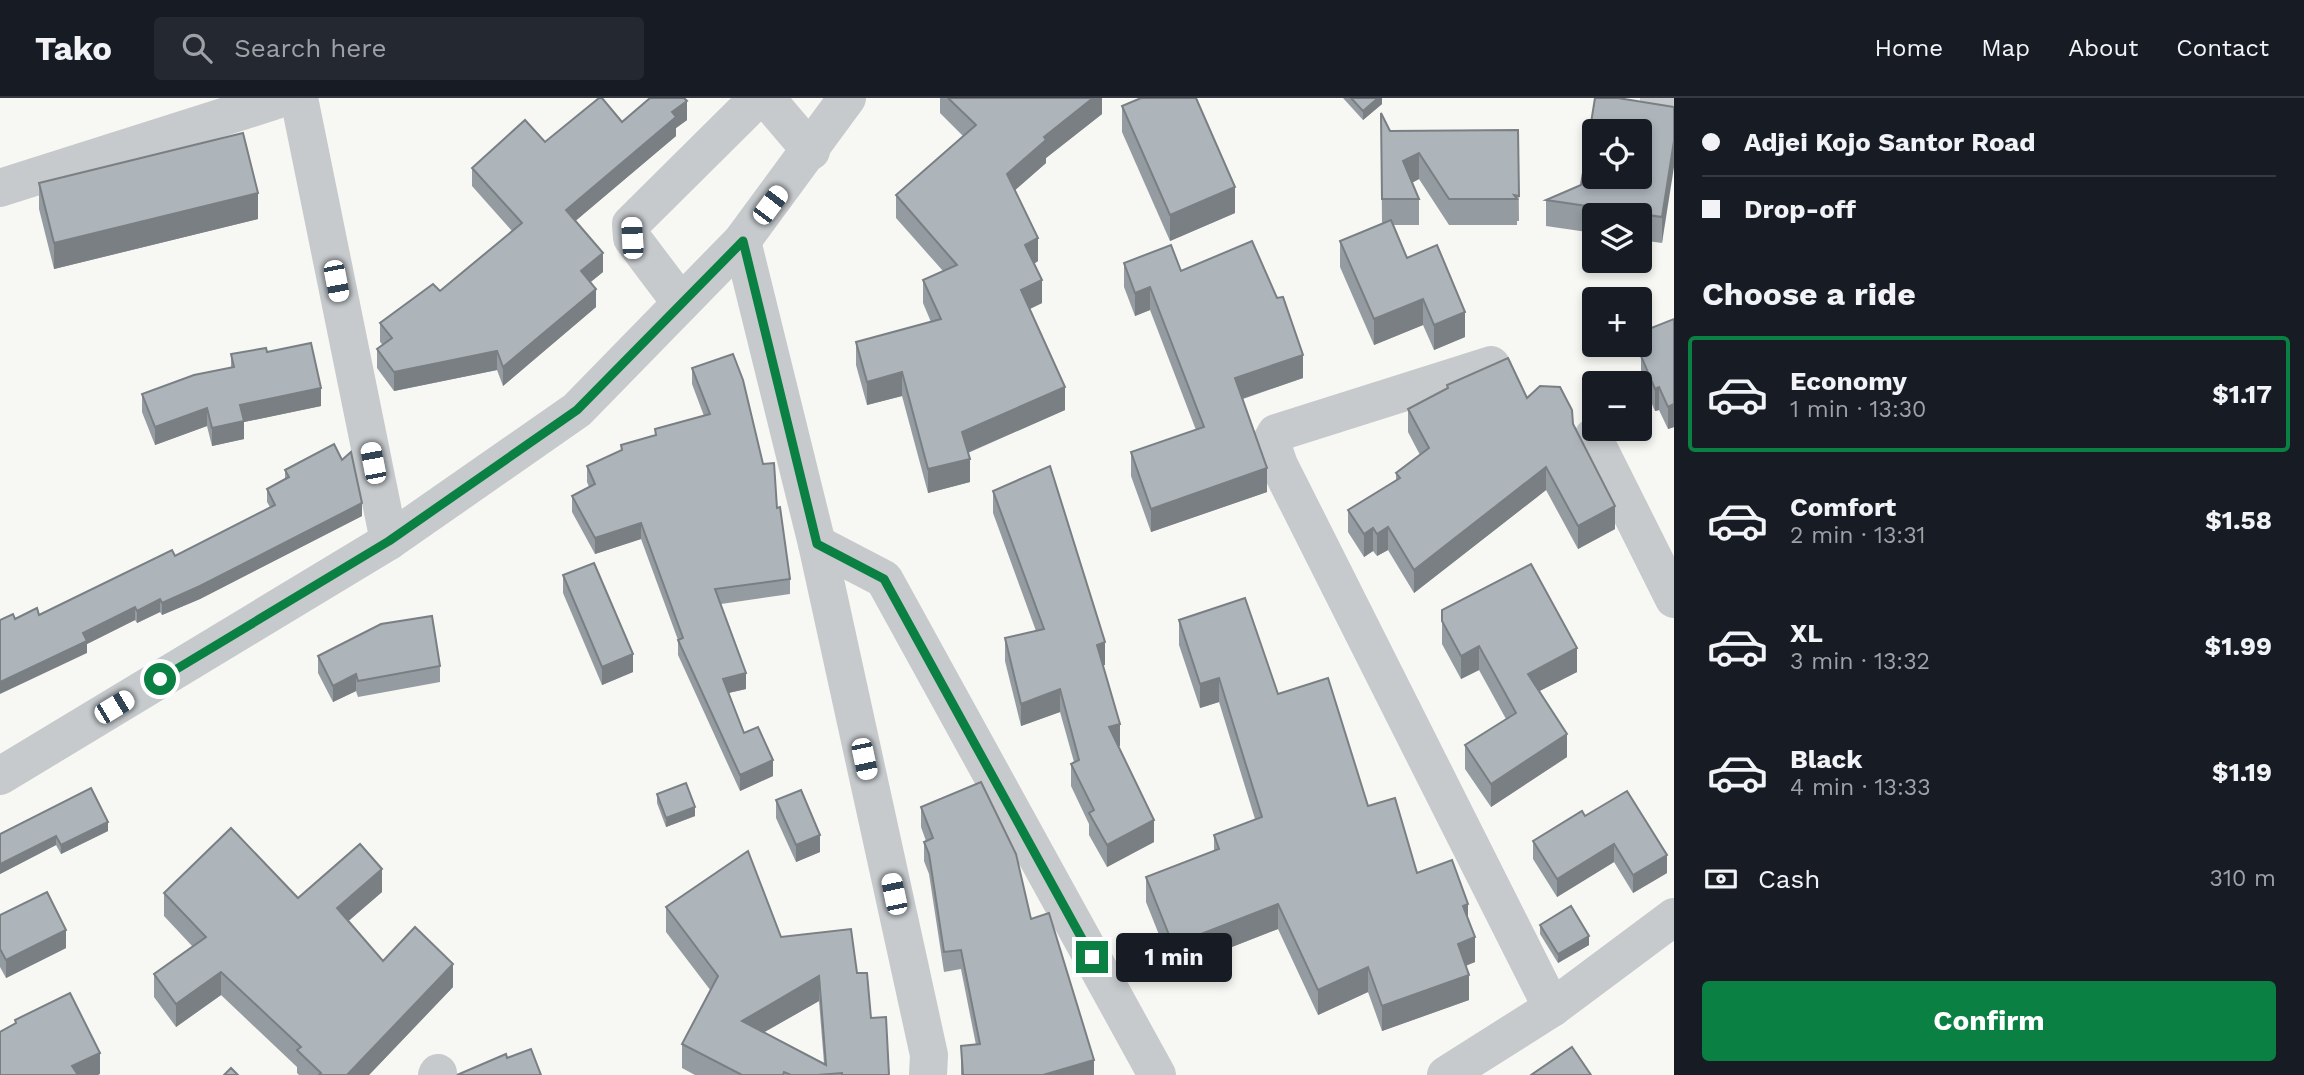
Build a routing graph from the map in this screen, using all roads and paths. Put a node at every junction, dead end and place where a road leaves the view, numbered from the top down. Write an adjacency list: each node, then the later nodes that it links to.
1 (283, 98): 9 (street)
2 (299, 98): 14 (street)
3 (758, 98): 11 (street)
4 (766, 98): 8 (street)
5 (847, 98): 8 (street)
6 (1659, 98): 7 (street)
7 (1674, 101)
8 (811, 151): 10 (street)
9 (0, 188)
10 (743, 241): 11 (street); 15 (street)
11 (681, 303): 14 (street)
12 (1491, 365): 19 (street)
13 (1594, 441): 16 (street)
14 (389, 541): 17 (street)
15 (817, 544): 20 (street); 21 (street)
16 (1674, 599)
17 (0, 775)
18 (1674, 917): 19 (street)
19 (1552, 1008): 22 (street)
20 (928, 1075)
21 (1157, 1075)
22 (1446, 1075)

